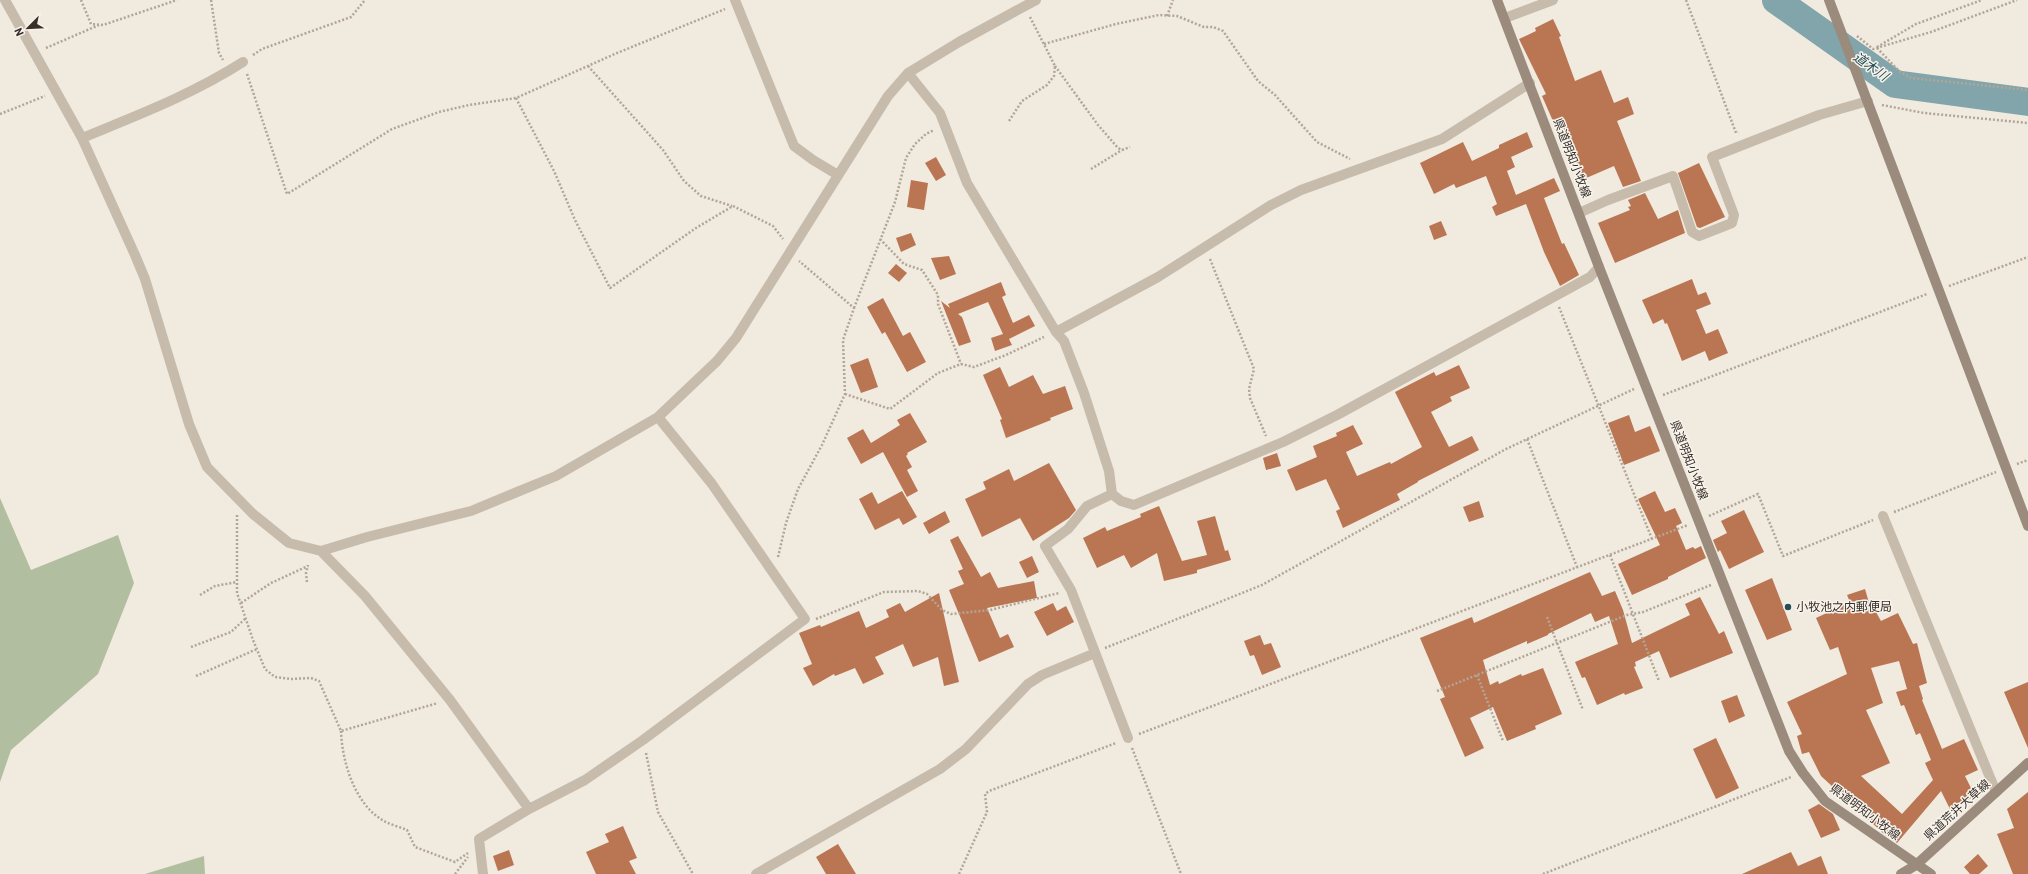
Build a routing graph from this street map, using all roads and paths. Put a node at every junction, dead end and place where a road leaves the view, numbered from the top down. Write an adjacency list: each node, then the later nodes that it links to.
1 (5, 0): 35 (street)
2 (81, 0): 3 (path)
3 (177, 0)
4 (212, 0): 25 (path)
5 (365, 0): 22 (path)
6 (1036, 0): 15 (street)
7 (1173, 0): 16 (path)
8 (1498, 0): 17 (main road, 県道明知小牧線)
9 (1553, 0): 17 (street)
10 (1686, 0): 34 (path)
11 (1829, 0): 30 (main road)
12 (1980, 0): 21 (path)
13 (2017, 0): 20 (path)
14 (736, 2): 23 (path); 40 (street)
15 (1025, 6): 19 (path); 26 (street)
16 (1167, 16): 19 (path); 38 (path)
17 (1505, 18): 27 (main road, 県道明知小牧線)
18 (1855, 35): 21 (path)
19 (1044, 44): 24 (path)
20 (1877, 48): 21 (path); 28 (path)
21 (1873, 49)
22 (243, 62): 25 (street); 29 (path)
23 (588, 66): 29 (path); 41 (path)
24 (1055, 66): 31 (path); 37 (path)
25 (228, 71): 35 (street)
26 (908, 73): 33 (street); 40 (street)
27 (1530, 83): 38 (street); 42 (main road, 県道明知小牧線)
28 (2028, 90)
29 (516, 98): 41 (path)
30 (1868, 101): 32 (path); 42 (street); 48 (main road)
31 (1009, 121)
32 (2028, 124)
33 (945, 125): 43 (path); 51 (street)
34 (1744, 130)
35 (82, 138): 62 (street)
36 (1130, 147): 37 (path)
37 (1122, 150): 39 (path)
38 (1366, 166): 44 (street)
39 (1091, 169)
40 (838, 175): 45 (street)
41 (733, 206): 45 (path)
42 (1579, 213): 47 (main road, 県道明知小牧線)
43 (880, 239): 50 (path); 52 (path)
44 (1205, 247): 51 (street); 59 (path)
45 (792, 251): 50 (path); 57 (street)
46 (2028, 257): 48 (path)
47 (1599, 267): 49 (street); 53 (main road, 県道明知小牧線)
48 (1938, 290): 55 (path); 60 (main road)
49 (1554, 297): 56 (path); 59 (street)
50 (854, 308): 54 (path)
51 (1056, 332): 52 (path); 61 (street)
52 (961, 364): 54 (path)
53 (1645, 384): 55 (main road, 県道明知小牧線); 56 (path)
54 (845, 394): 71 (path)
55 (1652, 400): 64 (main road, 県道明知小牧線)
56 (1598, 406): 58 (path); 66 (path)
57 (658, 417): 67 (street); 71 (street)
58 (1527, 439): 70 (path); 85 (path)
59 (1271, 447): 61 (street)
60 (2006, 468): 63 (path); 65 (main road)
61 (1112, 494): 75 (street)
62 (238, 498): 67 (street); 73 (path)
63 (1883, 516): 64 (path); 98 (street)
64 (1698, 520): 66 (path); 72 (main road, 県道明知小牧線)
65 (2028, 526)
66 (1652, 539): 68 (path)
67 (317, 550): 69 (path); 90 (street)
68 (1610, 555): 70 (path); 78 (path)
69 (308, 566): 74 (path); 77 (path)
70 (1577, 567): 93 (path)
71 (777, 576): 81 (street)
72 (1722, 581): 78 (path); 97 (main road, 県道明知小牧線)
73 (237, 582): 76 (path); 77 (path)
74 (307, 582)
75 (1071, 590): 81 (path); 85 (street)
76 (200, 595)
77 (241, 603): 80 (path)
78 (1634, 614): 82 (path); 88 (path)
79 (1548, 617): 82 (path)
80 (246, 618): 83 (path); 84 (path)
81 (805, 619): 94 (street)
82 (1557, 643): 86 (path); 91 (path)
83 (191, 647)
84 (257, 649): 87 (path); 92 (path)
85 (1095, 653): 93 (street); 104 (street)
86 (1477, 675): 89 (path); 95 (path)
87 (196, 676)
88 (1659, 680)
89 (1437, 691)
90 (450, 700): 92 (path); 99 (street)
91 (1583, 710)
92 (341, 731): 100 (path)
93 (1128, 738): 105 (path); 106 (path)
94 (643, 740): 99 (street); 103 (path)
95 (1503, 741)
96 (2028, 763): 98 (main road, 県道荒井大草線)
97 (1803, 773): 101 (main road, 県道明知小牧線); 107 (path)
98 (1996, 792): 101 (main road, 県道荒井大草線)
99 (529, 809): 100 (street)
100 (479, 844): 102 (street)
101 (1916, 865): 108 (main road, 県道荒井大草線); 109 (main road, 県道明知小牧線)
102 (483, 874)
103 (693, 874)
104 (756, 874)
105 (959, 874)
106 (1181, 874)
107 (1543, 874)
108 (1901, 874)
109 (1931, 874)

